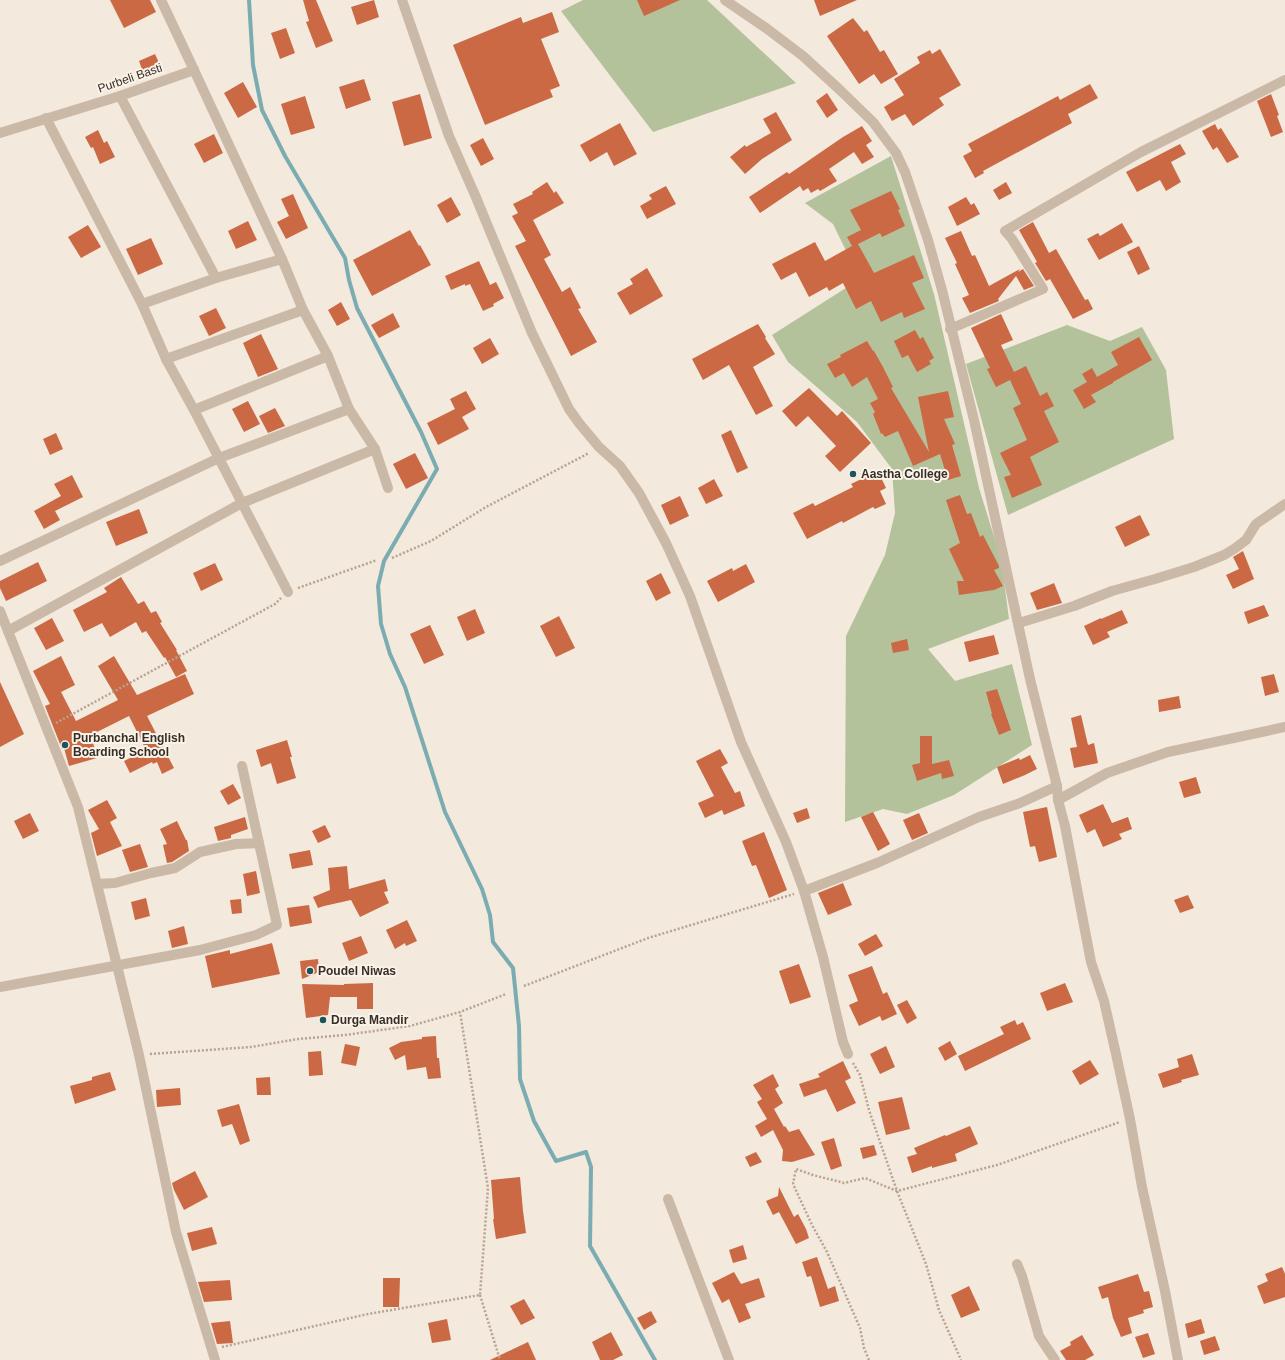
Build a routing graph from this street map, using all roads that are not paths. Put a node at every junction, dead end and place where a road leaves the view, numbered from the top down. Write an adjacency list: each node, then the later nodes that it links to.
1 (161, 0): 4 (street)
2 (402, 0): 34 (street)
3 (725, 0): 13 (street)
4 (194, 70): 6 (street, Purbeli Basti); 9 (street)
5 (1285, 80): 13 (street)
6 (120, 96): 7 (street, Purbeli Basti); 10 (street)
7 (46, 118): 8 (street, Purbeli Basti); 11 (street)
8 (0, 133)
9 (282, 259): 10 (street); 12 (street)
10 (216, 278): 11 (street)
11 (142, 304): 15 (street)
12 (303, 310): 14 (street); 15 (street)
13 (950, 329): 26 (street)
14 (328, 356): 16 (street); 17 (street)
15 (166, 359): 17 (street)
16 (349, 409): 18 (street); 19 (street)
17 (194, 410): 19 (street)
18 (375, 449): 20 (street); 21 (street)
19 (219, 458): 21 (street); 23 (street)
20 (388, 488)
21 (242, 503): 24 (street); 27 (street)
22 (1285, 504): 26 (street)
23 (0, 561)
24 (288, 592)
25 (0, 611): 27 (street)
26 (1019, 623): 30 (street)
27 (8, 631): 33 (street)
28 (1285, 727): 31 (street)
29 (242, 766): 32 (street)
30 (1057, 786): 31 (street); 34 (street)
31 (1058, 800): 43 (street)
32 (258, 843): 33 (street); 35 (street)
33 (97, 884): 35 (street)
34 (804, 891): 37 (street)
35 (117, 965): 36 (street); 40 (street)
36 (0, 987)
37 (848, 1054)
38 (668, 1199): 41 (street)
39 (1017, 1264): 42 (street)
40 (215, 1360)
41 (729, 1360)
42 (1055, 1360)
43 (1178, 1360)

